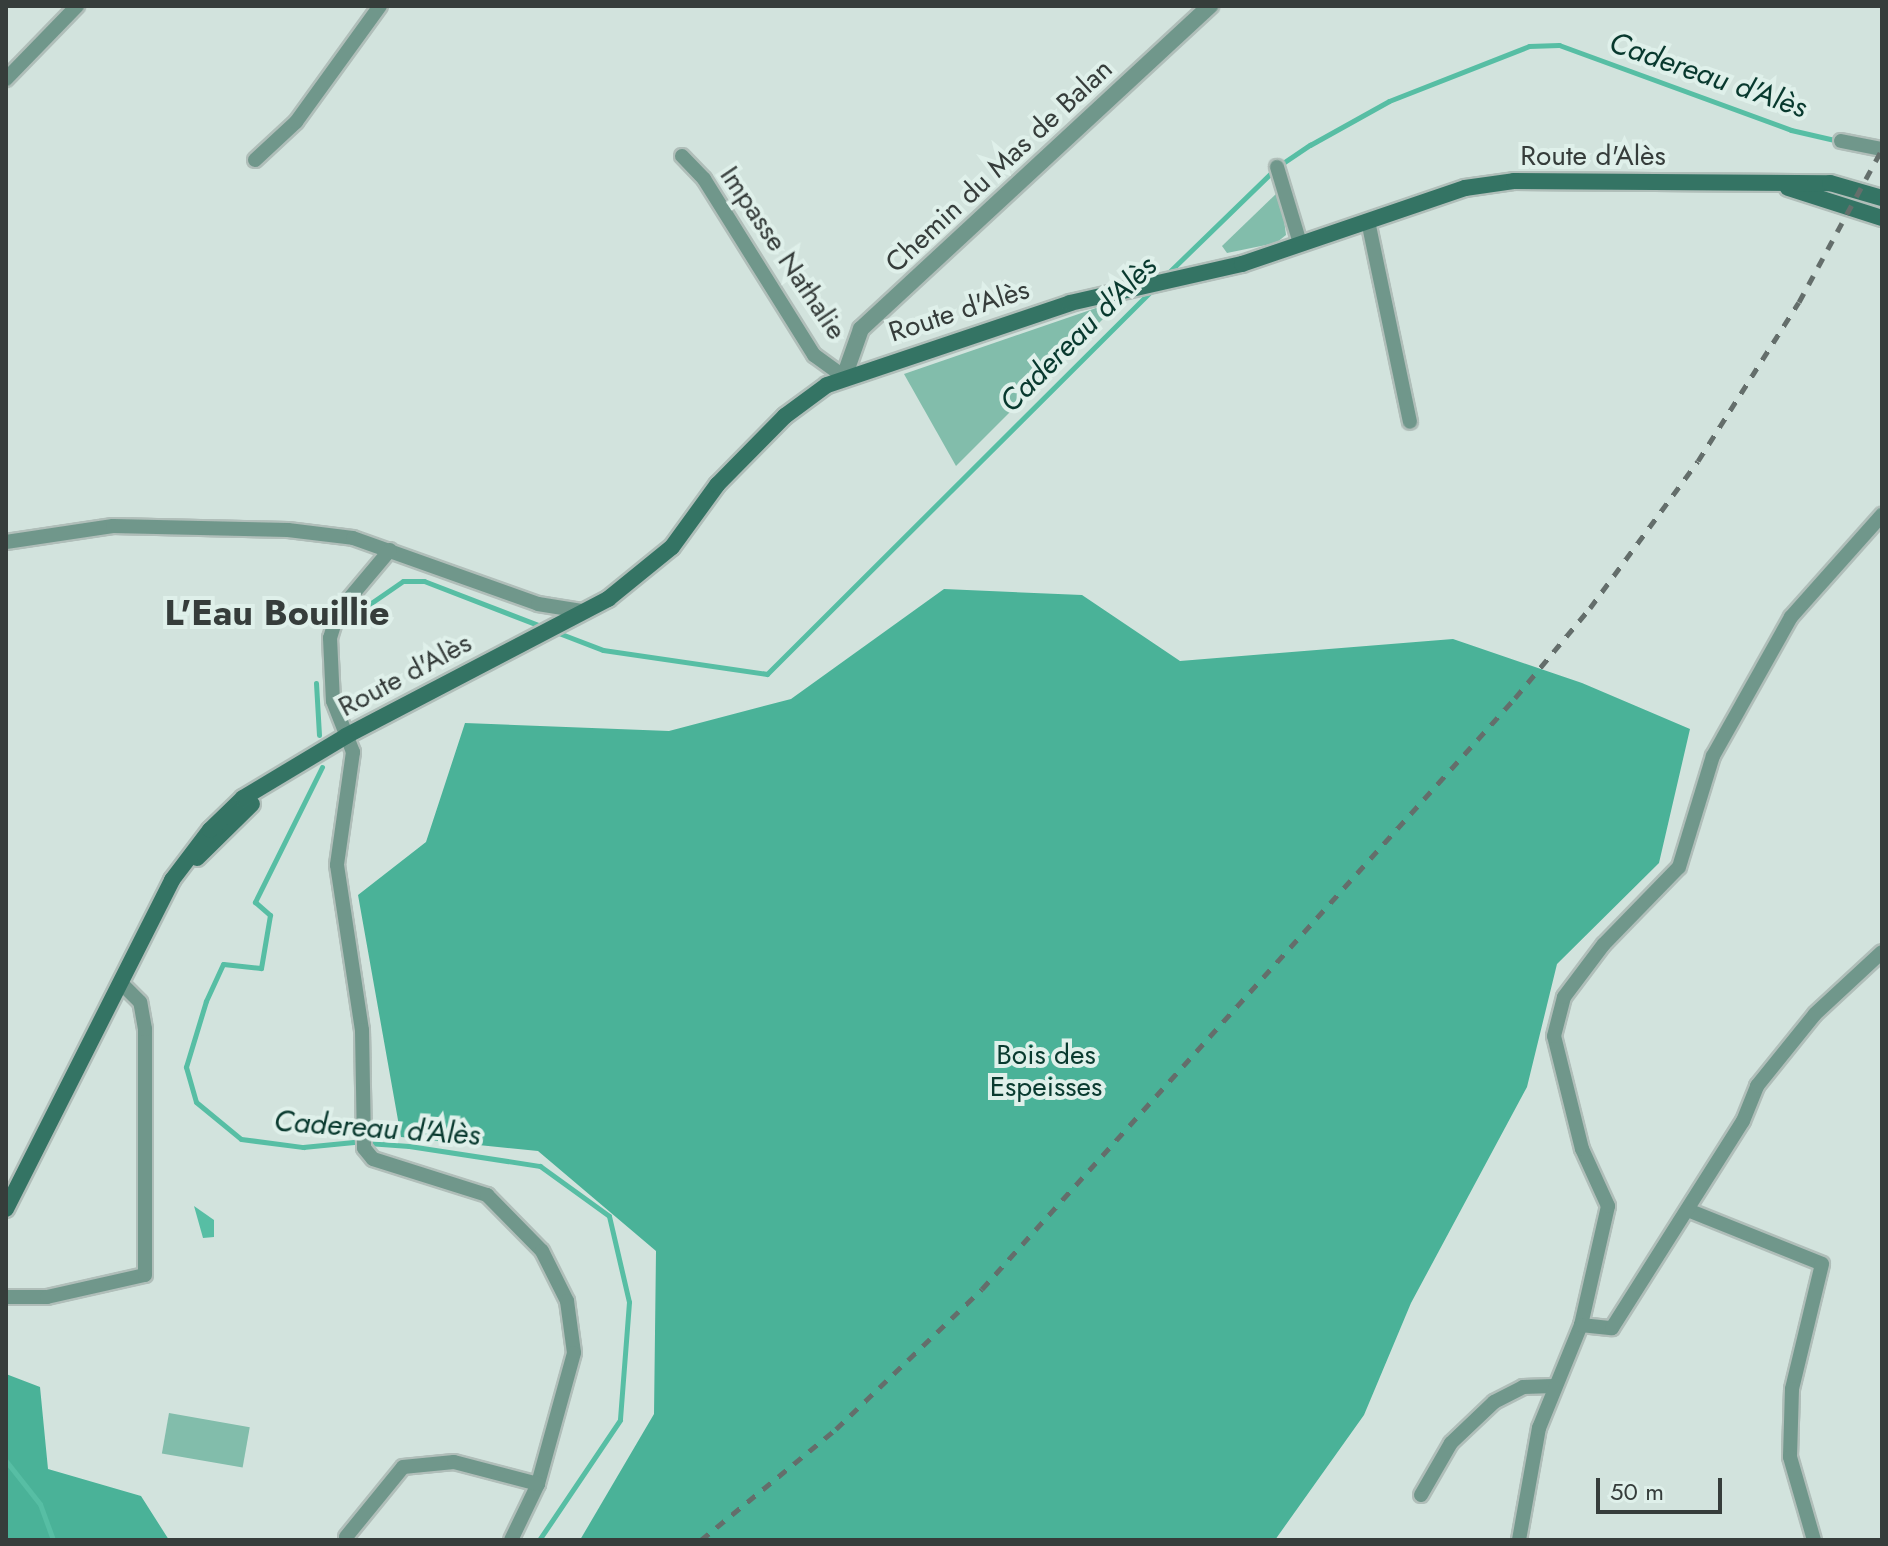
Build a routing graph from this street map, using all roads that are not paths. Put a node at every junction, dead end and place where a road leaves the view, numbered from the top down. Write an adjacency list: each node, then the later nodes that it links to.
1 (77, 6): 4 (street)
2 (380, 6): 8 (street)
3 (1210, 6): 15 (street, Chemin du Mas de Balan)
4 (6, 79)
5 (1841, 141): 6 (street)
6 (1882, 149)
7 (682, 156): 15 (street, Impasse Nathalie)
8 (255, 160)
9 (1277, 167): 14 (street)
10 (1772, 182): 11 (main road, Route d'Alès); 12 (main road, Route d'Alès); 13 (main road, Route d'Alès)
11 (1882, 198)
12 (1882, 218)
13 (1368, 221): 14 (main road, Route d'Alès); 16 (street)
14 (1300, 243): 15 (main road, Route d'Alès)
15 (844, 377): 20 (main road, Route d'Alès)
16 (1410, 422)
17 (1882, 515): 27 (street)
18 (6, 542): 19 (street)
19 (390, 550): 20 (street); 21 (street)
20 (581, 611): 21 (main road, Route d'Alès)
21 (346, 736): 23 (main road, Route d'Alès); 29 (street)
22 (1882, 952): 25 (street)
23 (120, 982): 24 (main road, Route d'Alès); 26 (street)
24 (6, 1209)
25 (1688, 1210): 27 (street); 34 (street)
26 (6, 1297)
27 (1581, 1325): 28 (street)
28 (1554, 1386): 30 (street); 33 (street)
29 (538, 1484): 31 (street); 32 (street)
30 (1421, 1495)
31 (346, 1537)
32 (511, 1540)
33 (1519, 1540)
34 (1814, 1540)

